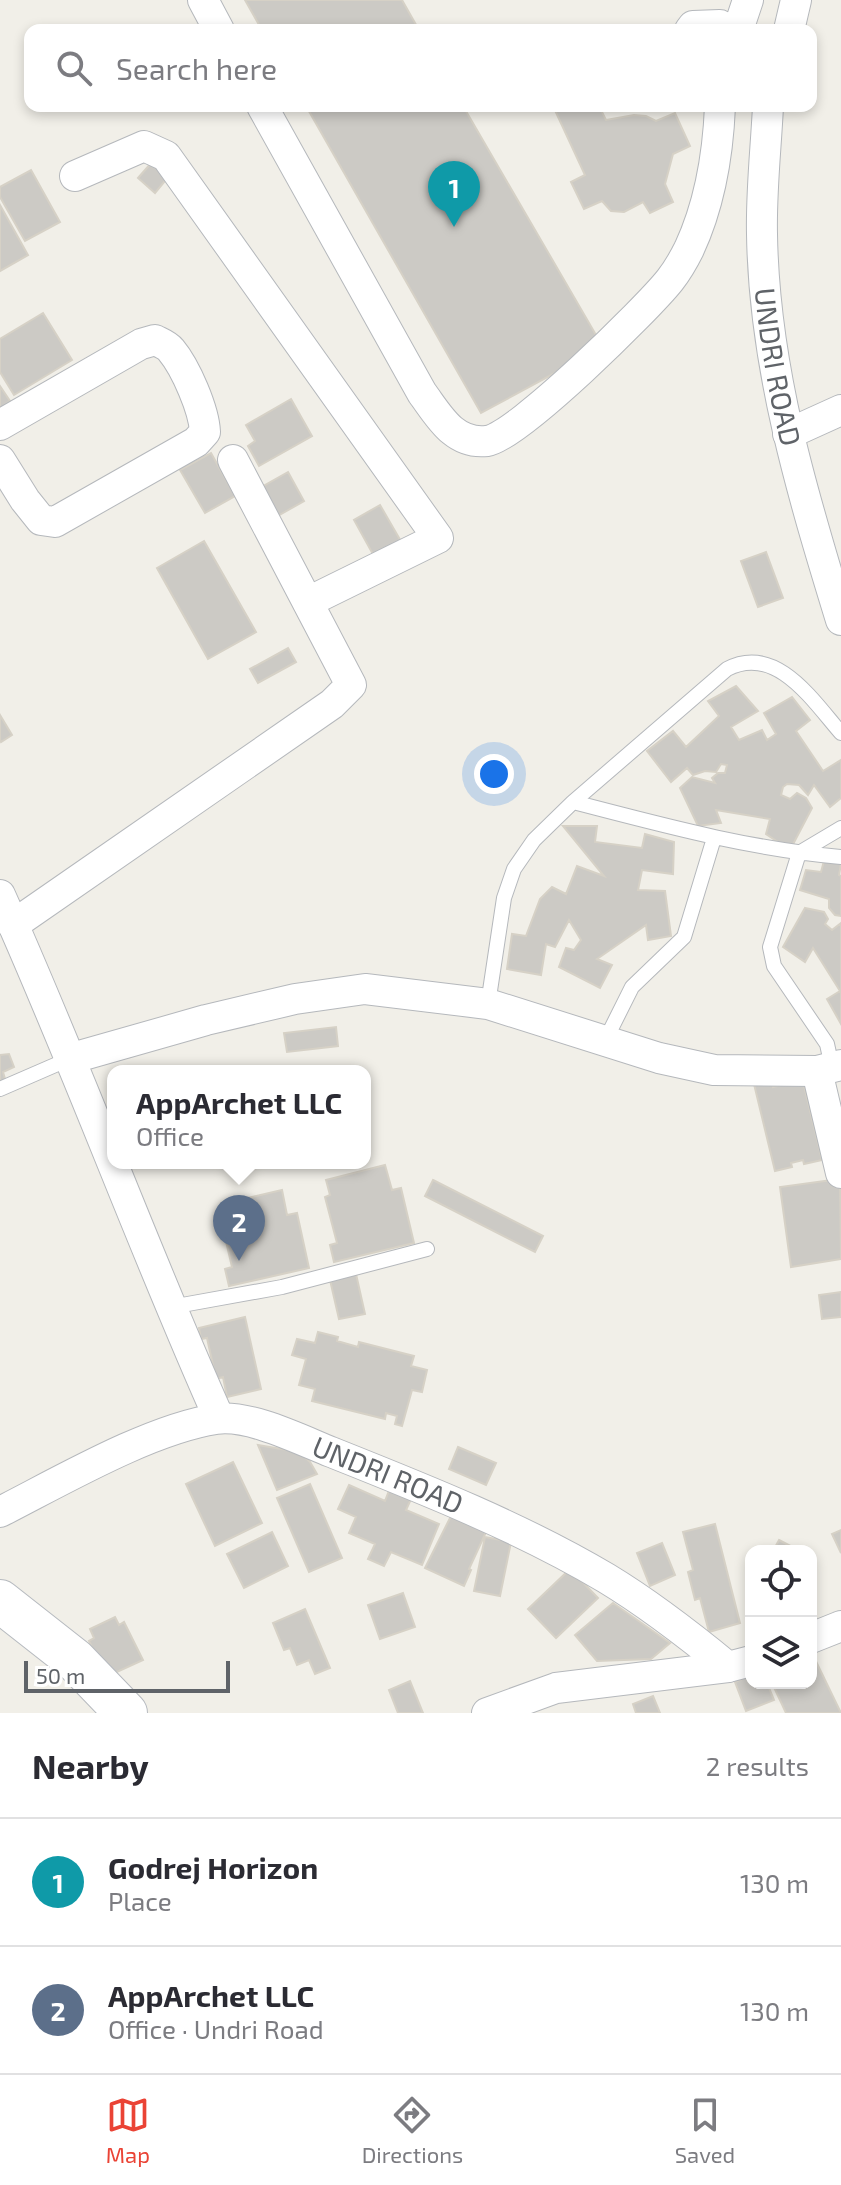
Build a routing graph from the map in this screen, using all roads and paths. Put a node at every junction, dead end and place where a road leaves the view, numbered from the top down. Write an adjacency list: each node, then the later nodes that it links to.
1 (203, 0): 4 (street)
2 (748, 0): 5 (street)
3 (796, 0): 6 (street)
4 (216, 24)
5 (740, 24)
6 (790, 24)
7 (265, 112): 8 (street)
8 (720, 112)
9 (768, 112): 13 (street, UNDRI ROAD)
10 (75, 176): 16 (street)
11 (841, 410): 13 (street)
12 (0, 425): 14 (street)
13 (788, 434): 17 (street, UNDRI ROAD)
14 (0, 460)
15 (233, 460): 16 (street)
16 (308, 602): 25 (street)
17 (841, 620)
18 (841, 733): 19 (lane)
19 (573, 802): 21 (lane); 26 (lane)
20 (841, 828): 22 (lane)
21 (714, 838): 22 (lane); 27 (lane)
22 (799, 853): 23 (lane); 29 (lane)
23 (841, 857)
24 (0, 895): 25 (street)
25 (13, 925): 28 (street)
26 (488, 1004): 27 (street); 28 (street)
27 (605, 1041): 29 (street)
28 (69, 1059): 30 (lane); 31 (street)
29 (830, 1068): 33 (street)
30 (0, 1089)
31 (107, 1152)
32 (114, 1169): 35 (street)
33 (841, 1173)
34 (427, 1249): 35 (lane)
35 (170, 1307): 36 (street)
36 (219, 1418): 37 (street, UNDRI ROAD); 41 (street, UNDRI ROAD)
37 (0, 1512)
38 (0, 1601): 42 (main road)
39 (841, 1626): 40 (street)
40 (817, 1636)
41 (739, 1664): 43 (street)
42 (126, 1713)
43 (487, 1713)

